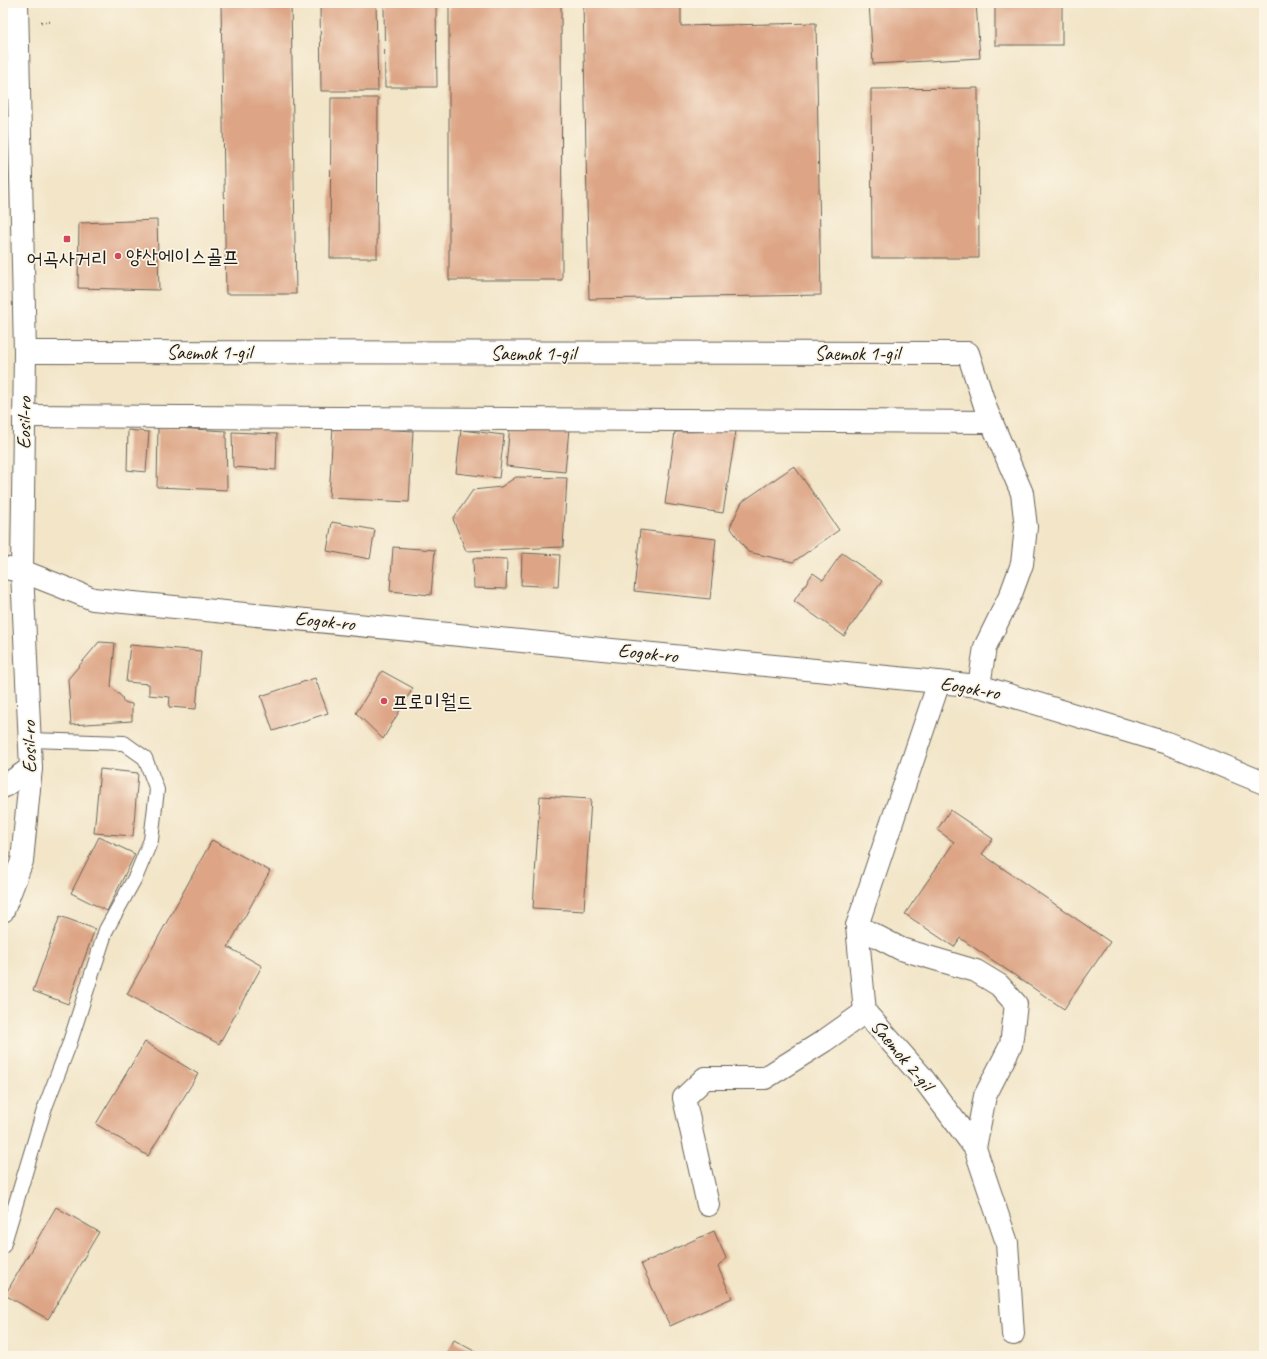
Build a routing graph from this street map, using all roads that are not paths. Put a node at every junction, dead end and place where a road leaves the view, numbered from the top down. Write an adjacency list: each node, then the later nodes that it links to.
1 (17, 3): 2 (street, Eosil-ro)
2 (25, 352): 3 (street, Eosil-ro); 4 (street, Saemok 1-gil)
3 (24, 416): 4 (street); 5 (street, Eosil-ro)
4 (992, 422): 7 (street, Saemok 1-gil)
5 (12, 570): 6 (street, Eogok-ro); 8 (street, Eosil-ro)
6 (939, 682): 7 (street, Eogok-ro); 13 (street, Saemok 2-gil)
7 (979, 686): 10 (street, Eogok-ro)
8 (30, 740): 9 (street, Eosil-ro); 17 (lane)
9 (31, 768): 11 (street); 12 (street, Eosil-ro)
10 (1264, 783)
11 (3, 787)
12 (3, 912)
13 (857, 926): 14 (street, Saemok 2-gil); 15 (street, Saemok 2-gil)
14 (865, 1012): 15 (street, Saemok 2-gil); 16 (street)
15 (975, 1148): 18 (street, Saemok 2-gil)
16 (708, 1205)
17 (3, 1246)
18 (1013, 1334)

